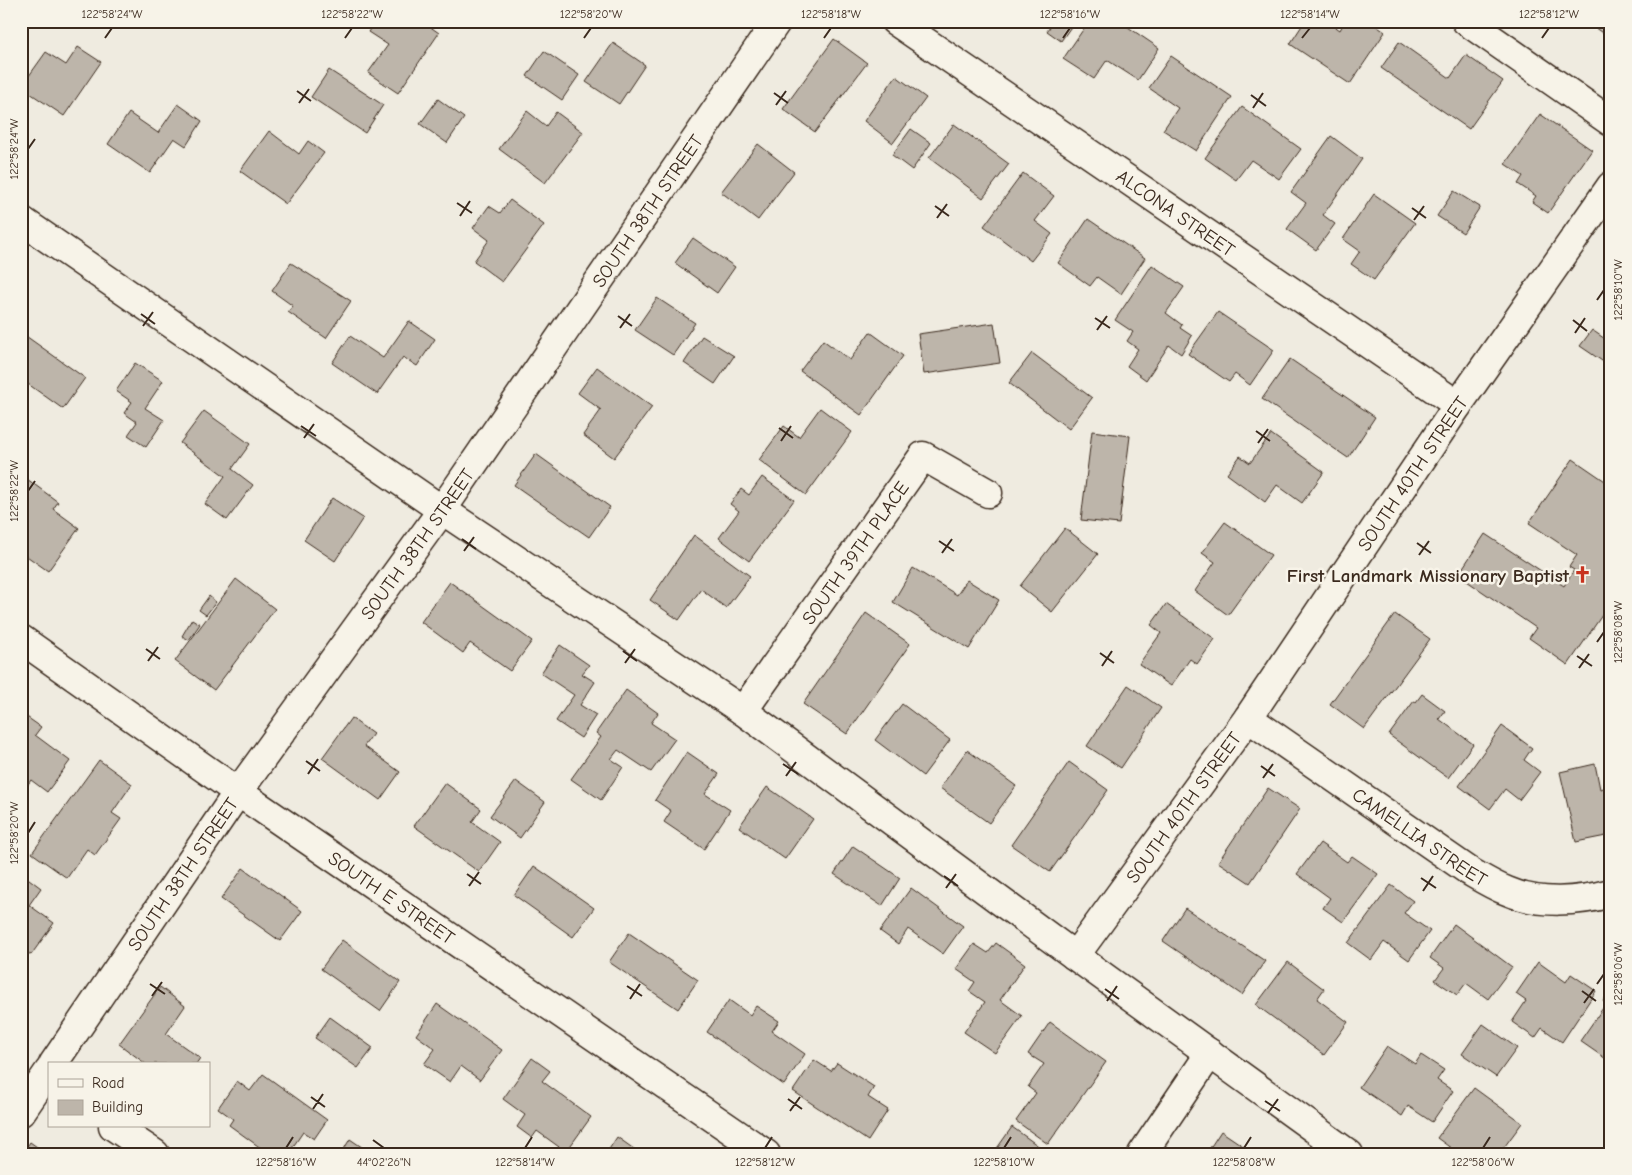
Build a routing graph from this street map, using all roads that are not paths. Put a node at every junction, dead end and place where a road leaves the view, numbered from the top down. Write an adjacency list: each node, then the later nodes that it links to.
1 (777, 21): 9 (street, SOUTH 38TH STREET)
2 (895, 21): 7 (street, ALCONA STREET)
3 (1466, 21): 4 (street)
4 (1611, 122)
5 (1611, 186): 7 (street, SOUTH 40TH STREET)
6 (21, 220): 9 (street)
7 (1458, 405): 12 (street, SOUTH 40TH STREET)
8 (988, 493): 11 (street, SOUTH 39TH PLACE)
9 (442, 510): 11 (street); 13 (street, SOUTH 38TH STREET)
10 (21, 639): 13 (street, SOUTH E STREET)
11 (743, 711): 15 (street)
12 (1248, 718): 14 (street, CAMELLIA STREET); 15 (street, SOUTH 40TH STREET)
13 (238, 792): 17 (street, SOUTH 38TH STREET); 22 (street, SOUTH E STREET)
14 (1611, 893)
15 (1075, 956): 16 (street)
16 (1210, 1053): 23 (street); 24 (street)
17 (56, 1062)
18 (48, 1074): 19 (street, SOUTH 38TH STREET)
19 (21, 1112)
20 (116, 1128): 21 (street)
21 (155, 1154)
22 (766, 1154)
23 (1142, 1154)
24 (1348, 1154)

